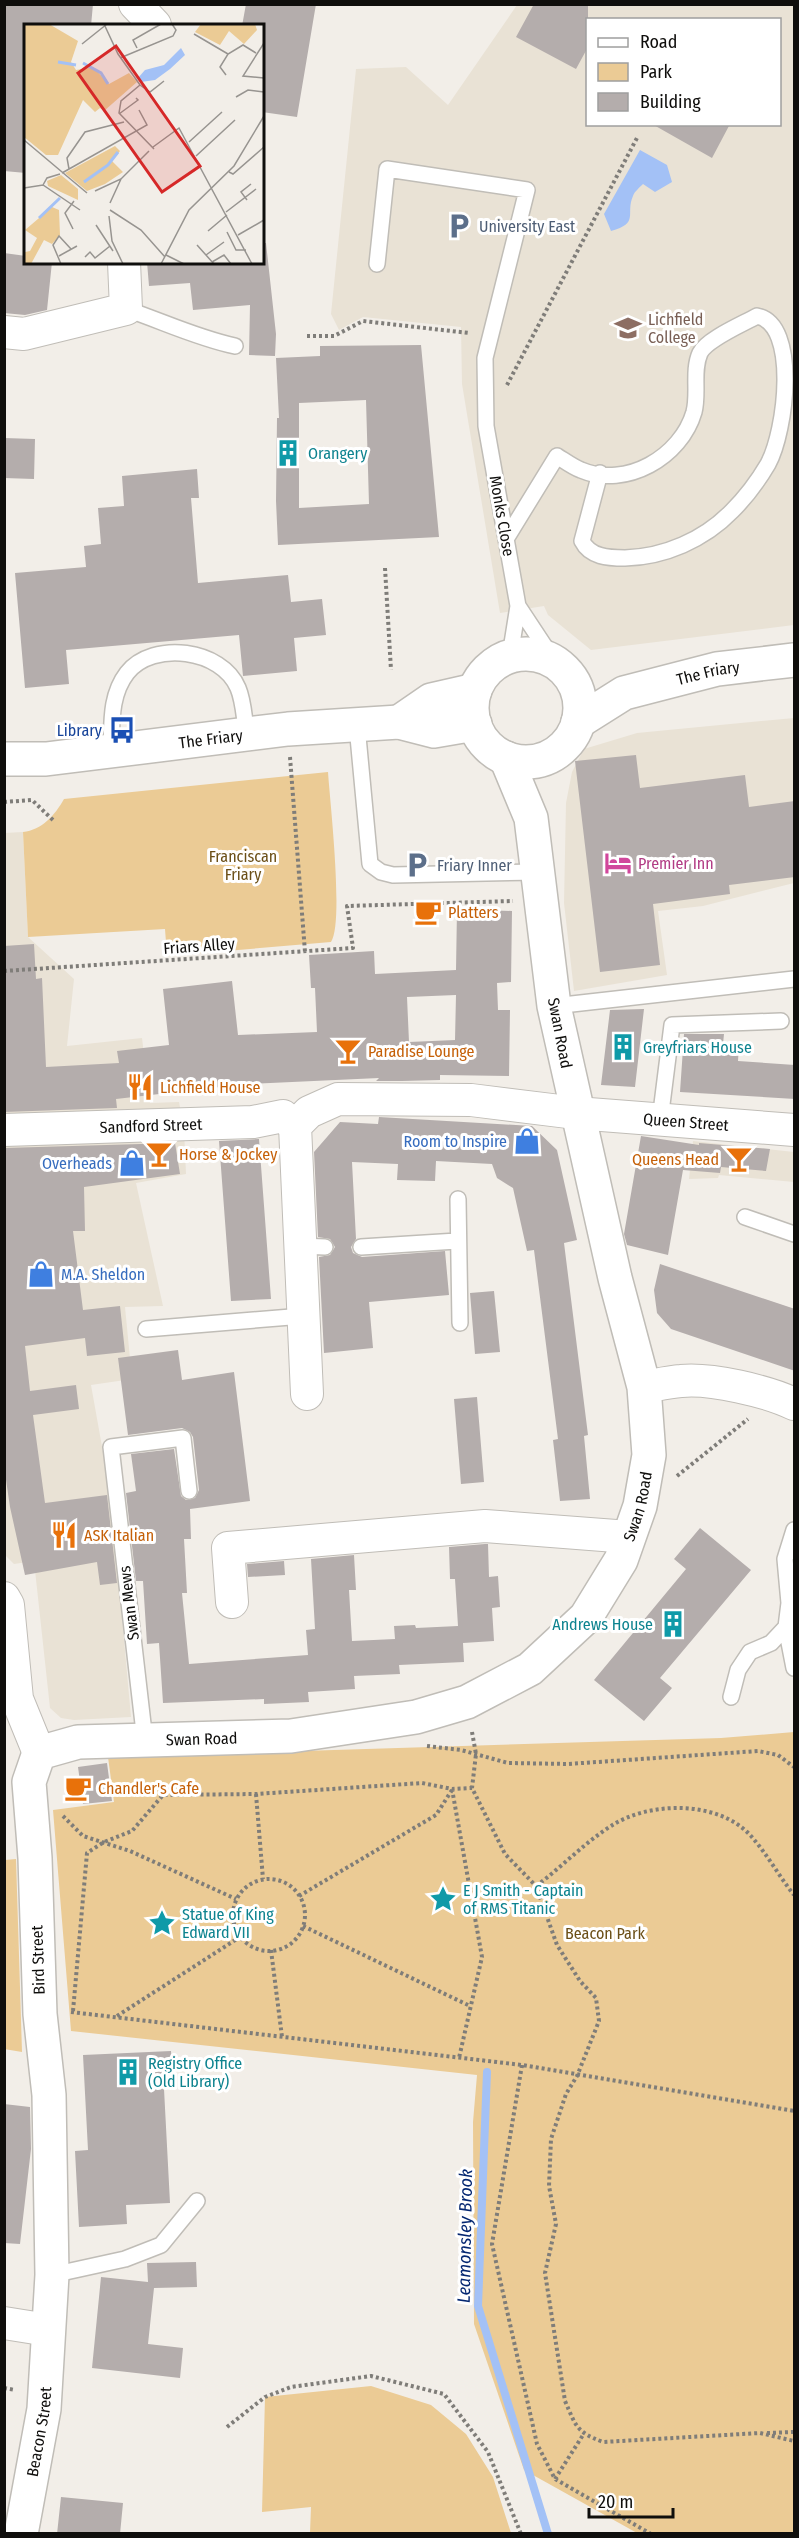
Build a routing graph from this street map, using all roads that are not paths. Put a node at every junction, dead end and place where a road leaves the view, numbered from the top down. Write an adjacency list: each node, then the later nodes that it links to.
1 (135, 4): 2 (street)
2 (154, 24)
3 (124, 264): 5 (street)
4 (377, 264): 9 (lane, Monks Close)
5 (126, 309): 6 (street); 7 (lane)
6 (4, 332)
7 (235, 346)
8 (600, 473): 8 (lane); 9 (lane)
9 (506, 539): 10 (lane, Monks Close)
10 (518, 606): 11 (lane); 13 (lane)
11 (510, 656): 13 (street); 14 (street)
12 (795, 660): 15 (street, The Friary)
13 (565, 673): 15 (street, The Friary); 17 (street)
14 (475, 690): 16 (street, The Friary); 18 (street)
15 (624, 693): 17 (street, The Friary)
16 (399, 722): 18 (street, The Friary); 19 (street, The Friary)
17 (578, 722): 22 (street)
18 (475, 724): 23 (street)
19 (357, 726): 20 (street, The Friary); 26 (lane)
20 (247, 734): 21 (street, The Friary); 21 (lane)
21 (111, 749): 24 (street, The Friary)
22 (555, 753): 23 (street); 25 (street, Swan Road)
23 (506, 758): 25 (street, Swan Road)
24 (11, 762)
25 (531, 818): 26 (street, Swan Road)
26 (539, 886): 28 (street, Swan Road)
27 (795, 979): 28 (lane)
28 (554, 1006): 30 (street, Swan Road)
29 (781, 1021): 31 (lane)
30 (576, 1113): 31 (street, Queen Street); 32 (street); 43 (street, Swan Road)
31 (660, 1120): 34 (street, Queen Street)
32 (295, 1126): 33 (street, Sandford Street); 40 (street)
33 (4, 1130)
34 (795, 1130)
35 (458, 1199): 38 (lane)
36 (745, 1217): 37 (lane)
37 (795, 1234)
38 (457, 1241): 39 (lane); 41 (lane)
39 (361, 1247)
40 (303, 1316): 42 (lane); 44 (street)
41 (460, 1323)
42 (146, 1329)
43 (644, 1387): 45 (street); 48 (street, Swan Road)
44 (307, 1394)
45 (786, 1399)
46 (189, 1491): 54 (lane, Swan Mews)
47 (795, 1530): 51 (lane)
48 (629, 1537): 50 (street); 54 (street, Swan Road)
49 (4, 1598): 55 (street)
50 (232, 1602)
51 (786, 1627): 52 (lane); 53 (lane)
52 (795, 1668)
53 (731, 1696)
54 (145, 1741): 55 (street, Swan Road)
55 (39, 1753): 57 (street, Bird Street)
56 (197, 2201): 57 (lane)
57 (52, 2275): 59 (street, Bird Street)
58 (4, 2323): 59 (street)
59 (48, 2330): 60 (street, Beacon Street)
60 (21, 2534)

